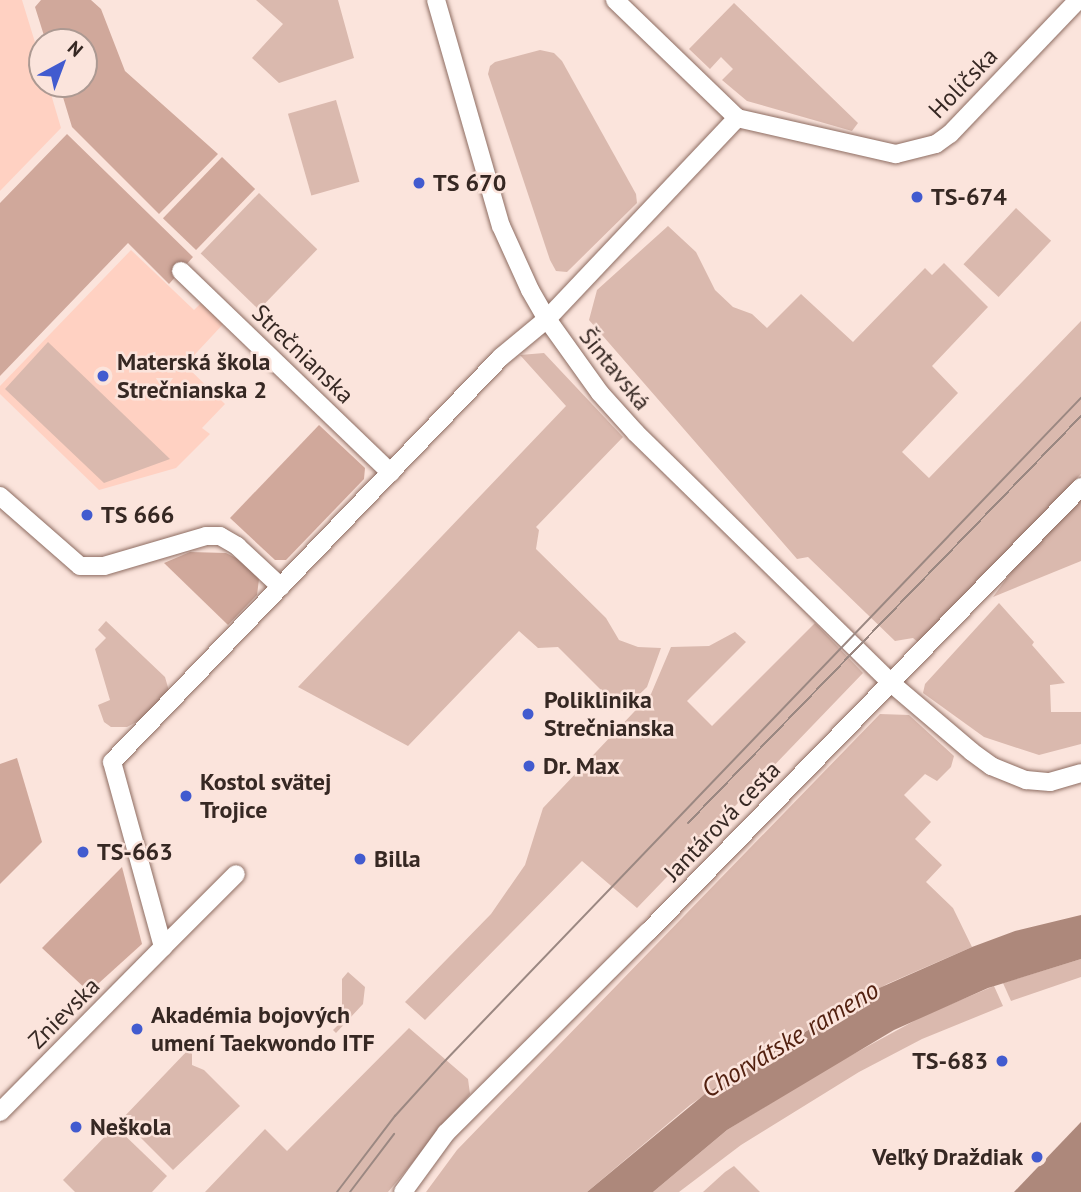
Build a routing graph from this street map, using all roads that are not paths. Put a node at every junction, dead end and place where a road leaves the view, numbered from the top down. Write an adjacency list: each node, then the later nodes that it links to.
1 (436, 0): 6 (street, Šintavská)
2 (615, 0): 4 (street)
3 (1078, 0): 4 (street, Holíčska)
4 (737, 118): 6 (street)
5 (181, 271): 7 (street, Strečnianska)
6 (547, 319): 7 (street); 11 (street, Šintavská)
7 (391, 473): 10 (street)
8 (1081, 487): 11 (street, Jantárová cesta)
9 (0, 496): 10 (street)
10 (281, 587): 14 (street)
11 (891, 683): 12 (street, Šintavská); 16 (street, Jantárová cesta)
12 (1081, 773)
13 (236, 874): 14 (street, Znievska)
14 (163, 947): 15 (street, Znievska)
15 (0, 1112)
16 (403, 1192)

